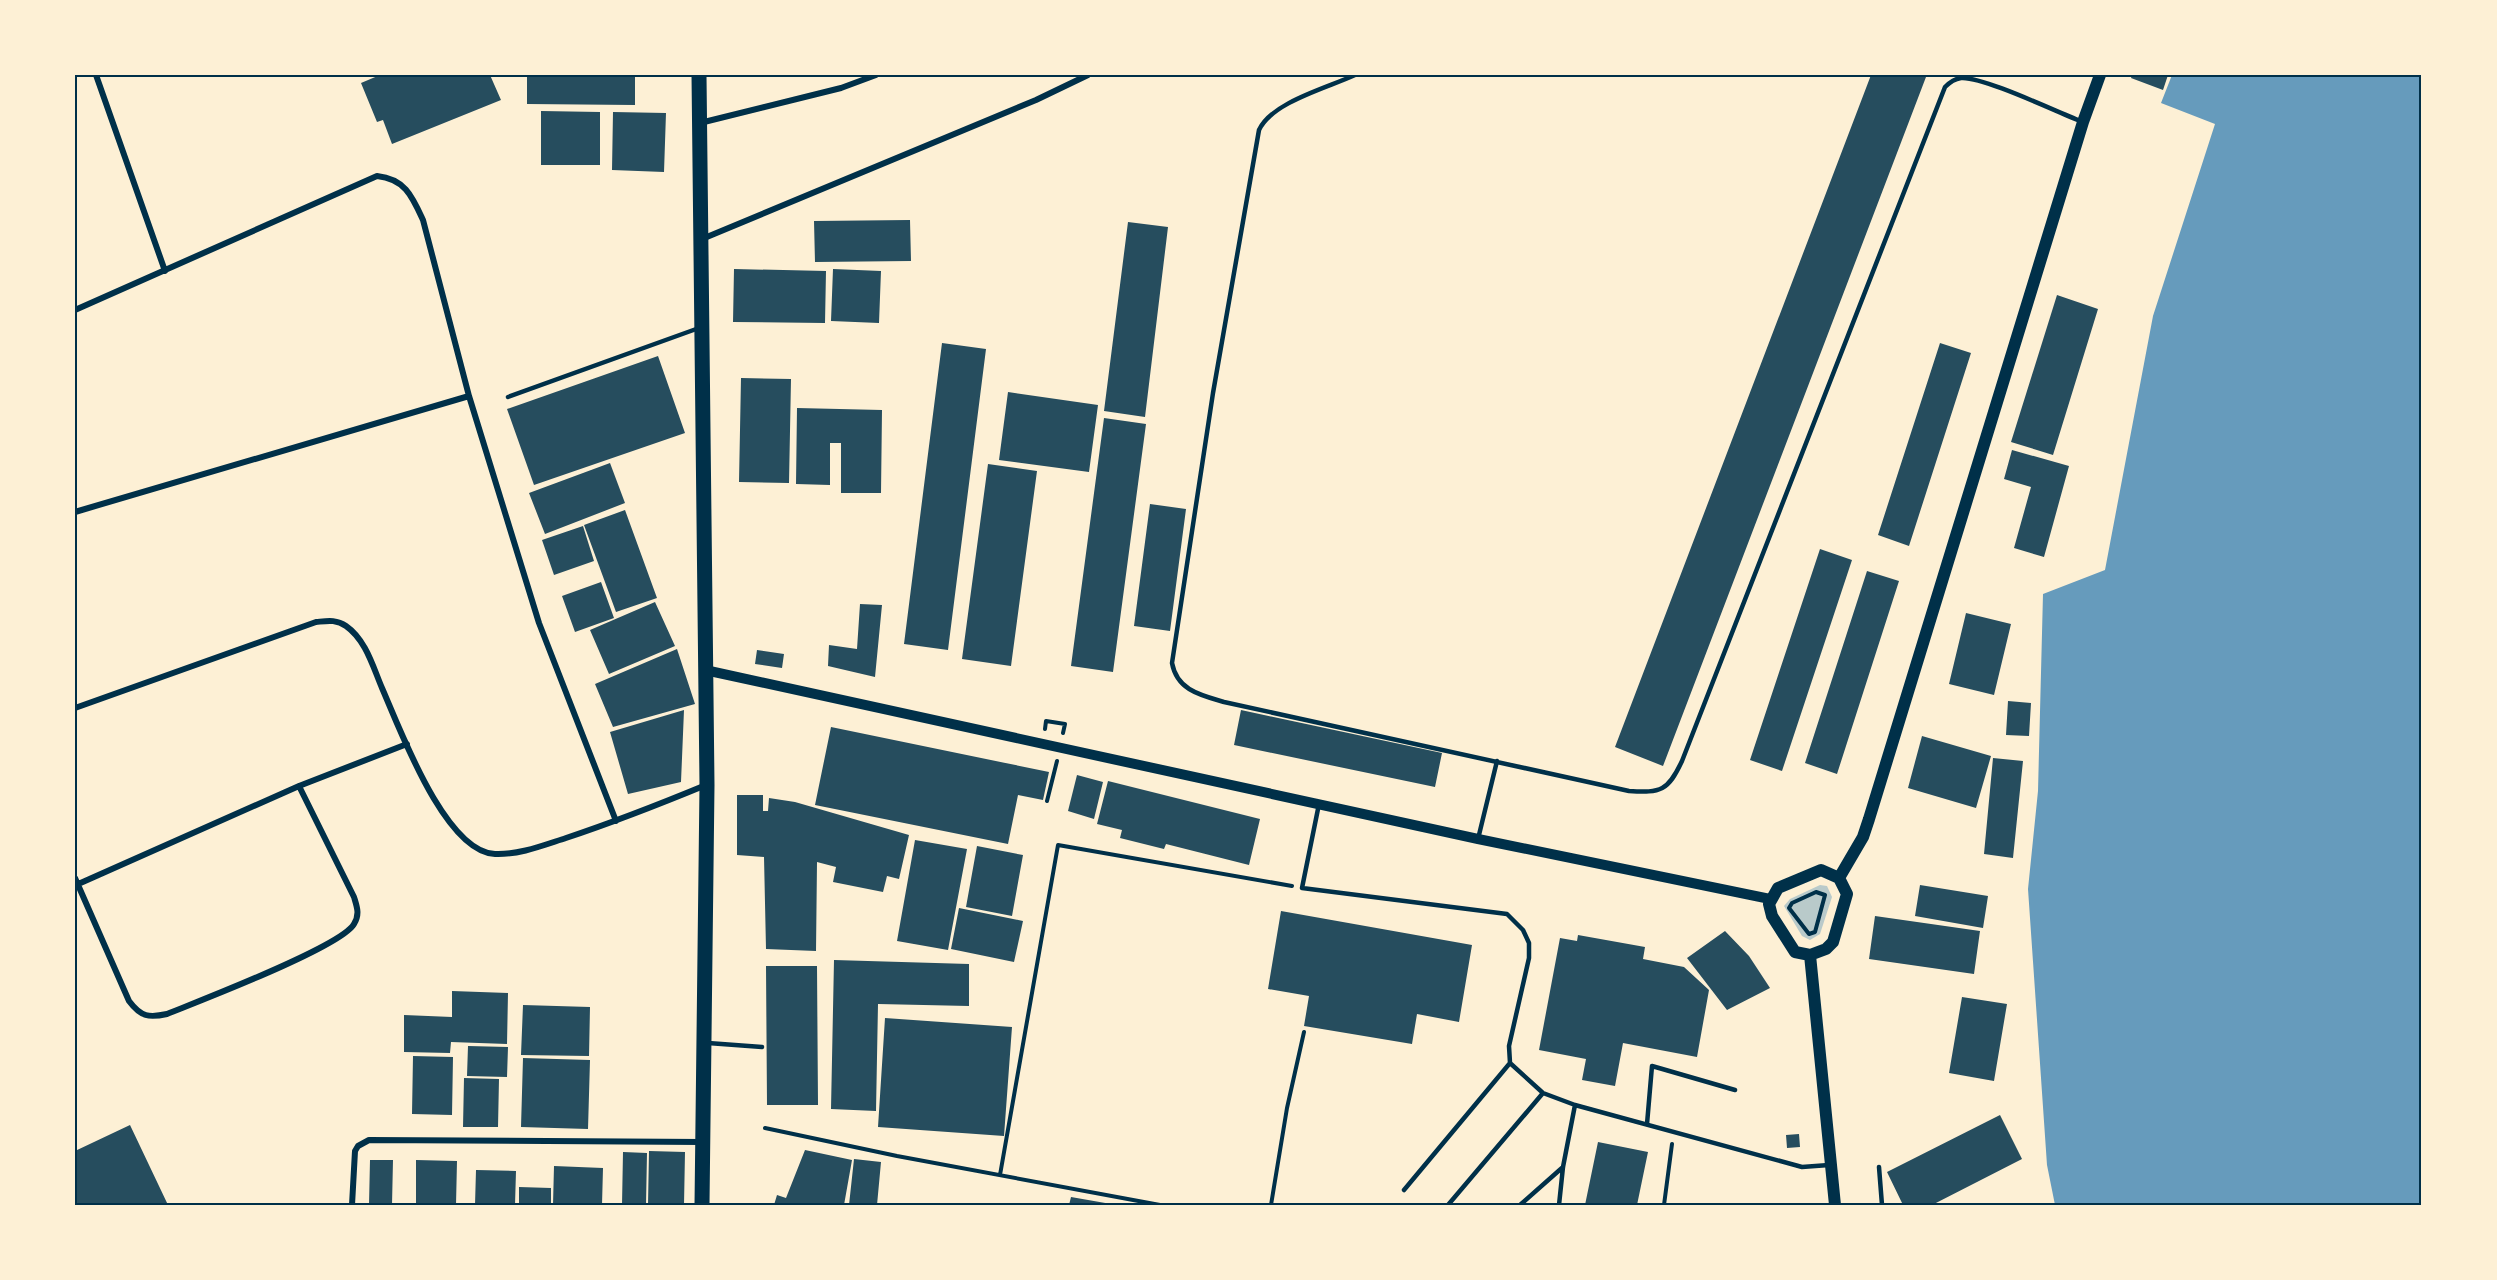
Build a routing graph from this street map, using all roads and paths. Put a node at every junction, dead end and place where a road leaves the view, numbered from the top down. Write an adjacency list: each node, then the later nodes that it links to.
1 (96, 75): 10 (street)
2 (699, 75): 8 (main road)
3 (876, 75): 8 (street)
4 (1088, 75): 9 (street)
5 (1355, 75): 19 (lane)
6 (2100, 75): 7 (main road)
7 (2083, 122): 19 (lane); 25 (main road)
8 (700, 123): 9 (main road)
9 (701, 239): 12 (main road)
10 (165, 271): 11 (street); 13 (street)
11 (75, 310)
12 (701, 327): 14 (lane); 16 (main road)
13 (469, 396): 15 (street); 23 (street)
14 (508, 397)
15 (75, 512)
16 (705, 670): 20 (main road); 22 (street)
17 (75, 708): 18 (street)
18 (406, 744): 21 (street); 23 (street)
19 (1497, 761): 24 (lane)
20 (707, 785): 23 (street); 32 (main road)
21 (299, 786): 26 (street); 26 (street)
22 (1319, 804): 24 (street); 27 (lane)
23 (616, 821)
24 (1478, 839): 28 (street)
25 (1839, 878): 28 (main road); 30 (main road)
26 (76, 882)
27 (1302, 888): 34 (lane); 45 (path)
28 (1770, 899): 30 (main road)
29 (1790, 908): 29 (path)
30 (1810, 956): 42 (main road)
31 (1304, 1032): 50 (path)
32 (704, 1043): 33 (lane); 41 (main road)
33 (762, 1047)
34 (1510, 1062): 36 (lane); 46 (lane)
35 (1735, 1090): 38 (lane)
36 (1543, 1093): 37 (lane); 51 (lane)
37 (1575, 1105): 38 (lane); 43 (lane)
38 (1647, 1124): 40 (lane)
39 (765, 1128): 45 (path)
40 (1674, 1132): 42 (lane); 54 (path)
41 (703, 1142): 47 (street); 48 (main road)
42 (1831, 1165): 55 (main road)
43 (1563, 1167): 52 (lane); 53 (lane)
44 (1879, 1167): 56 (lane)
45 (1000, 1175): 49 (path)
46 (1404, 1190)
47 (352, 1205)
48 (702, 1205)
49 (1160, 1205)
50 (1271, 1205)
51 (1448, 1205)
52 (1520, 1205)
53 (1559, 1205)
54 (1664, 1205)
55 (1835, 1205)
56 (1882, 1205)

